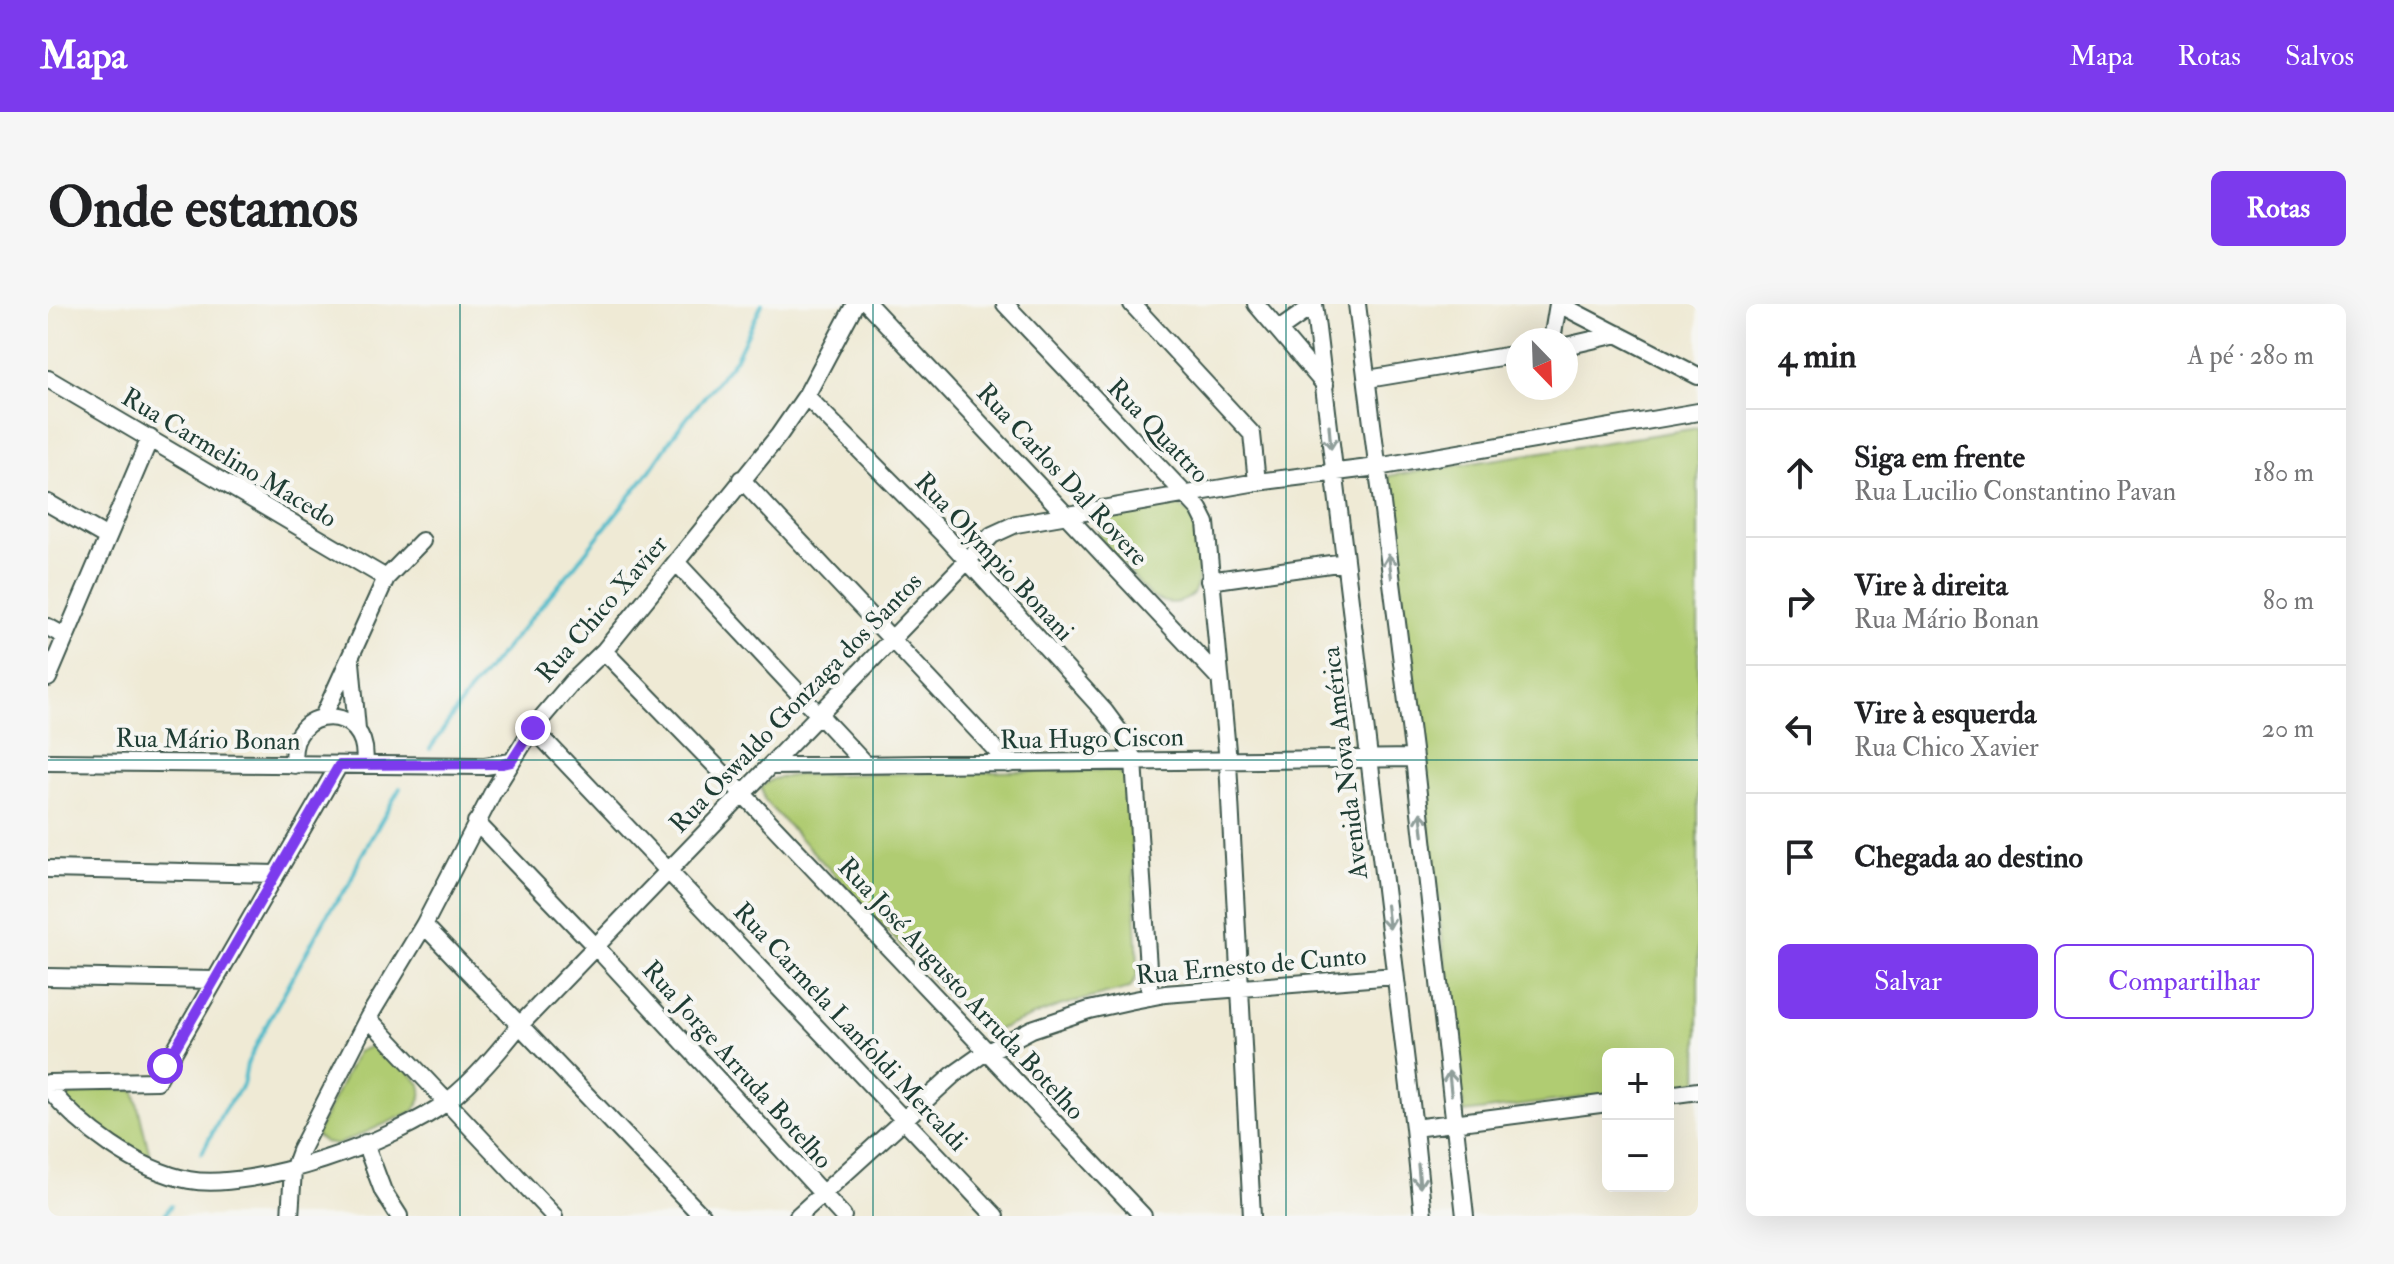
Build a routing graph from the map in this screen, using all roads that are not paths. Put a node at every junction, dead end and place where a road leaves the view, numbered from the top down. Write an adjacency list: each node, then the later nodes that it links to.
1 (855, 304): 18 (street, Rua Chico Xavier)
2 (868, 304): 27 (street, Rua Carlos Dal Rovere)
3 (1005, 304): 25 (street, Rua Quattro)
4 (1132, 304): 24 (street)
5 (1256, 304): 10 (street)
6 (1314, 304): 10 (street); 17 (street, Avenida Nova América)
7 (1357, 304): 16 (street)
8 (1559, 304): 9 (street); 11 (street)
9 (1554, 328)
10 (1280, 329): 17 (street)
11 (1618, 334): 12 (street); 14 (street)
12 (1578, 343)
13 (1506, 356): 16 (street)
14 (1698, 376)
15 (48, 379): 20 (street, Rua Carmelino Macedo)
16 (1368, 379): 21 (street)
17 (1326, 385): 22 (street, Avenida Nova América, one-way to 22)
18 (806, 396): 23 (street, Rua Chico Xavier); 30 (street, Rua Olympio Bonani)
19 (1698, 412): 21 (street, Rua Oswaldo Gonzaga dos Santos)
20 (150, 438): 28 (street); 33 (street, Rua Carmelino Macedo)
21 (1377, 467): 22 (street, Rua Oswaldo Gonzaga dos Santos); 46 (street, one-way to 21)
22 (1333, 473): 24 (street, Rua Oswaldo Gonzaga dos Santos); 32 (street, Avenida Nova América)
23 (741, 479): 31 (street, Rua Chico Xavier); 37 (street)
24 (1257, 482): 25 (street, Rua Oswaldo Gonzaga dos Santos)
25 (1184, 495): 27 (street, Rua Oswaldo Gonzaga dos Santos); 34 (street, Rua Quattro)
26 (48, 503): 28 (street)
27 (1069, 515): 30 (street, Rua Oswaldo Gonzaga dos Santos); 41 (street, Rua Carlos Dal Rovere)
28 (107, 537): 36 (street)
29 (422, 541): 33 (street)
30 (966, 560): 37 (street, Rua Oswaldo Gonzaga dos Santos); 48 (street, Rua Olympio Bonani)
31 (676, 562): 38 (street, Rua Chico Xavier); 42 (street)
32 (1345, 562): 34 (street); 47 (street, Avenida Nova América)
33 (386, 578): 39 (street)
34 (1209, 581): 41 (street, Rua Quattro)
35 (48, 627): 36 (street)
36 (66, 637): 40 (street)
37 (892, 638): 42 (street, Rua Oswaldo Gonzaga dos Santos); 52 (street)
38 (604, 651): 44 (street, Rua Chico Xavier); 58 (street, Rua José Augusto Arruda Botelho)
39 (351, 657): 43 (street); 45 (street)
40 (48, 678)
41 (1220, 679): 51 (street, Rua Quattro)
42 (818, 716): 56 (street); 57 (street, Rua Oswaldo Gonzaga dos Santos)
43 (323, 717): 45 (street); 53 (street)
44 (533, 728): 50 (street, Rua Chico Xavier); 61 (street, Rua Carmela Lanfoldi Mercaldi)
45 (357, 729): 55 (street)
46 (1414, 758): 47 (street, Rua Hugo Ciscon); 79 (street, one-way to 46)
47 (1368, 760): 51 (street, Rua Hugo Ciscon); 65 (street, Avenida Nova América, one-way to 65)
48 (1134, 761): 51 (street, Rua Hugo Ciscon); 52 (street, Rua Hugo Ciscon); 69 (street)
49 (48, 762): 53 (street, Rua Mário Bonan)
50 (511, 762): 55 (street, Rua Mário Bonan); 59 (street, Rua Chico Xavier)
51 (1228, 762): 68 (street, Rua Quattro)
52 (1009, 764): 56 (street, Rua Hugo Ciscon)
53 (294, 765): 54 (street, Rua Mário Bonan)
54 (339, 765): 55 (street, Rua Mário Bonan); 62 (street)
55 (364, 765)
56 (866, 765): 57 (street, Rua Hugo Ciscon)
57 (771, 766): 58 (street, Rua Oswaldo Gonzaga dos Santos)
58 (743, 794): 61 (street, Rua Oswaldo Gonzaga dos Santos); 72 (street, Rua José Augusto Arruda Botelho)
59 (476, 822): 63 (street, Rua Chico Xavier); 64 (street, Rua Jorge Arruda Botelho)
60 (48, 869): 62 (street)
61 (669, 871): 64 (street, Rua Oswaldo Gonzaga dos Santos); 78 (street, Rua Carmela Lanfoldi Mercaldi)
62 (276, 874): 67 (street)
63 (424, 925): 70 (street, Rua Chico Xavier); 71 (street)
64 (596, 947): 71 (street, Rua Oswaldo Gonzaga dos Santos); 83 (street, Rua Jorge Arruda Botelho)
65 (1395, 976): 68 (street, Rua Ernesto de Cunto); 80 (street, Avenida Nova América)
66 (48, 977): 67 (street)
67 (215, 980): 73 (street)
68 (1240, 990): 69 (street, Rua Ernesto de Cunto); 92 (street, Rua Quattro)
69 (1150, 997): 72 (street, Rua Ernesto de Cunto)
70 (368, 1018): 76 (street); 82 (street, Rua Chico Xavier)
71 (519, 1026): 76 (street, Rua Oswaldo Gonzaga dos Santos); 87 (street)
72 (987, 1052): 78 (street, Rua Ernesto de Cunto); 91 (street, Rua José Augusto Arruda Botelho)
73 (48, 1086): 82 (street, Rua Oswaldo Gonzaga dos Santos)
74 (1698, 1091): 75 (street)
75 (1674, 1094)
76 (446, 1102): 81 (street, Rua Oswaldo Gonzaga dos Santos); 86 (street)
77 (1602, 1104): 79 (street)
78 (903, 1118): 83 (street, Rua Ernesto de Cunto); 90 (street, Rua Carmela Lanfoldi Mercaldi)
79 (1455, 1123): 80 (street); 94 (street)
80 (1414, 1128): 93 (street, Avenida Nova América, one-way to 93)
81 (365, 1143): 82 (street, Rua Oswaldo Gonzaga dos Santos); 85 (street)
82 (293, 1170): 84 (street)
83 (822, 1194): 88 (street, Rua Ernesto de Cunto); 89 (street, Rua Jorge Arruda Botelho)
84 (290, 1216)
85 (399, 1216)
86 (554, 1216)
87 (702, 1216)
88 (798, 1216)
89 (843, 1216)
90 (995, 1216)
91 (1143, 1216)
92 (1252, 1216)
93 (1423, 1216)
94 (1465, 1216)

